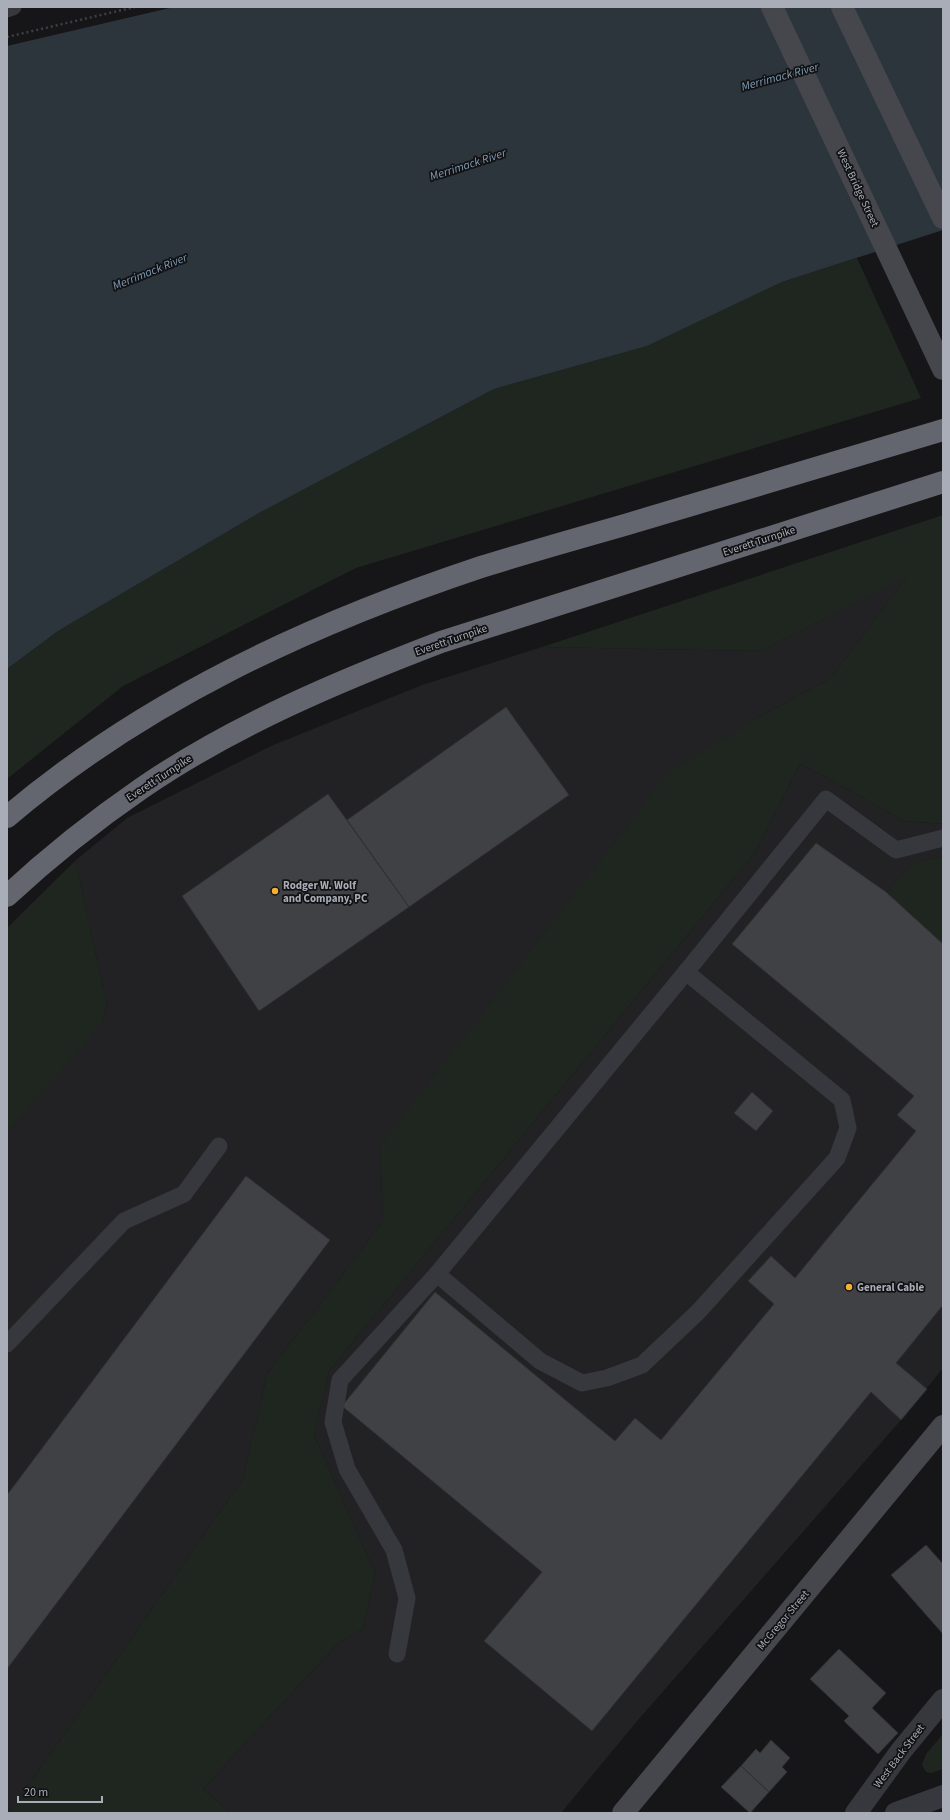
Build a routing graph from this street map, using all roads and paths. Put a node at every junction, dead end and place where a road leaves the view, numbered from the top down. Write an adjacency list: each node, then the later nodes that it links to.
1 (14, 7): 5 (lane)
2 (136, 7): 6 (path)
3 (772, 7): 8 (main road, West Bridge Street)
4 (842, 7): 7 (main road)
5 (7, 9)
6 (7, 37)
7 (943, 218)
8 (943, 369)
9 (943, 430): 11 (highway)
10 (943, 482): 13 (highway, Everett Turnpike)
11 (7, 817)
12 (943, 838): 14 (lane)
13 (7, 896)
14 (686, 972): 16 (lane); 16 (lane)
15 (220, 1146): 17 (lane)
16 (437, 1274): 19 (lane)
17 (7, 1344)
18 (943, 1426): 22 (main road, McGregor Street)
19 (397, 1654)
20 (943, 1700): 23 (street, West Back Street)
21 (943, 1796): 24 (street)
22 (623, 1813)
23 (856, 1813)
24 (896, 1813)

